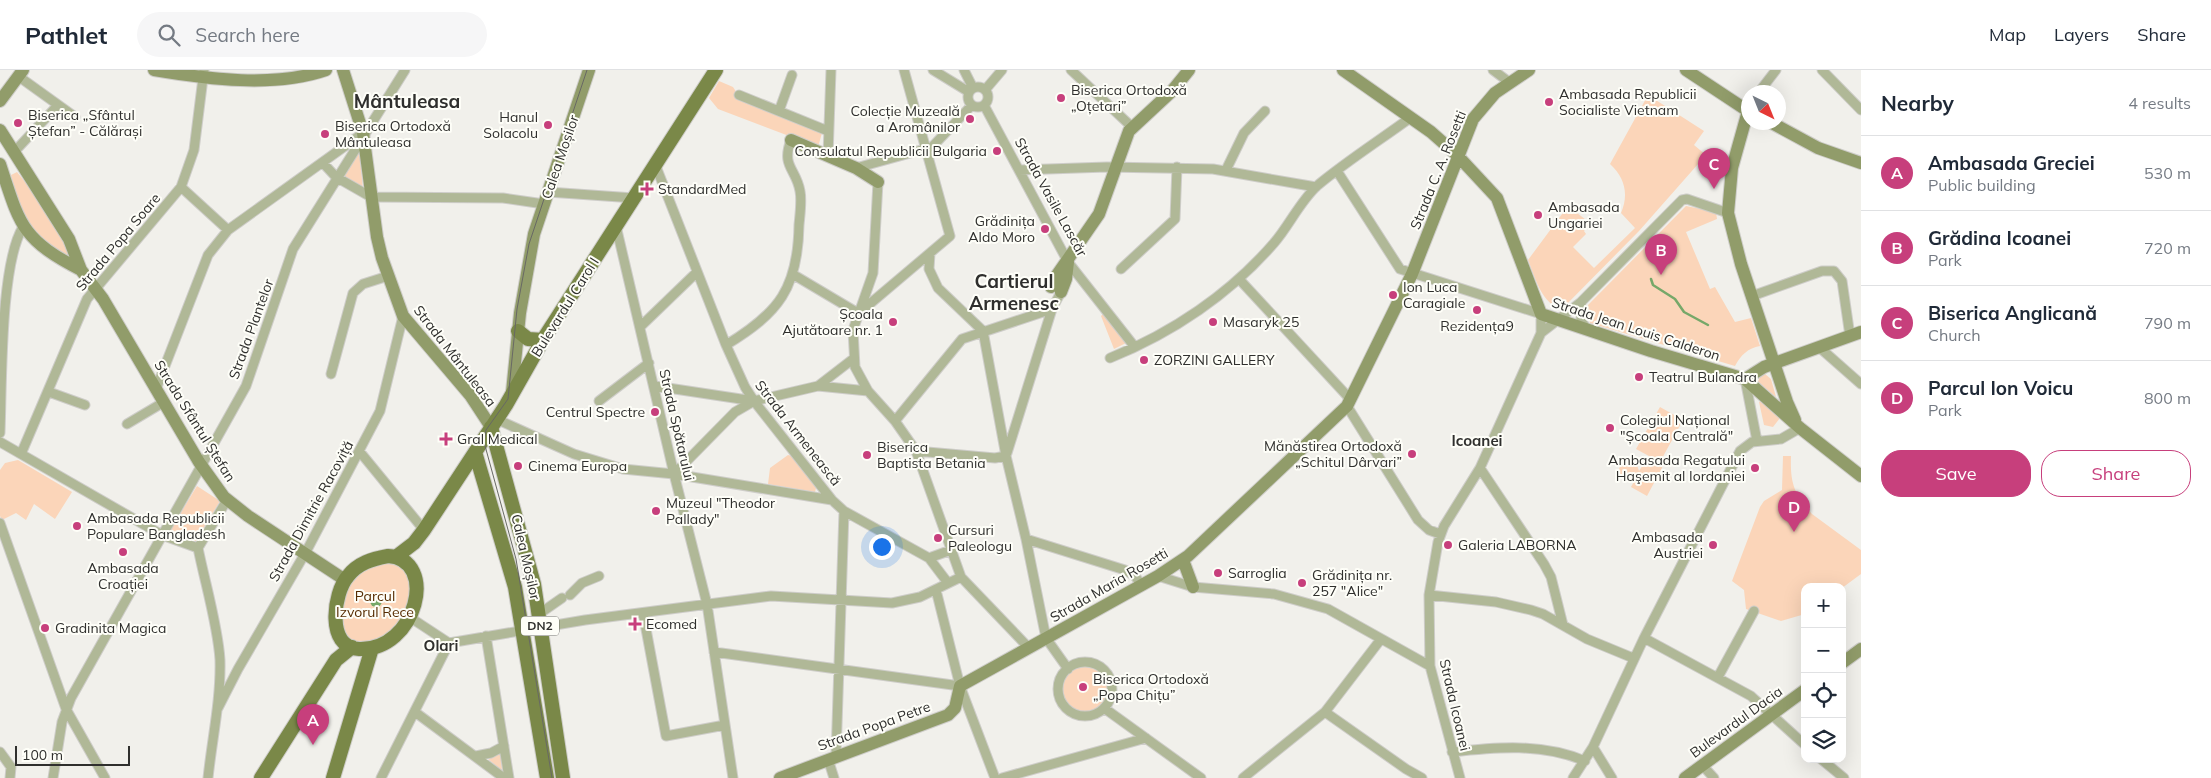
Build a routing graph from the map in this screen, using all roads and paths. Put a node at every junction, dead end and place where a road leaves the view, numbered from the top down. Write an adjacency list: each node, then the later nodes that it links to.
1 (154, 70): 21 (street)
2 (326, 70): 21 (street)
3 (343, 70): 43 (street, Strada Mântuleasa)
4 (404, 70): 43 (street, Strada Plantelor)
5 (589, 70): 66 (street, Calea Moșilor)
6 (716, 70): 51 (main road, Bulevardul Carol I)
7 (831, 70): 42 (street)
8 (904, 70): 45 (street)
9 (933, 70): 25 (street)
10 (964, 70): 25 (street)
11 (1002, 70): 26 (street)
12 (1071, 70): 38 (street)
13 (1189, 70): 38 (street)
14 (1343, 70): 37 (street, Strada Jean Louis Calderon)
15 (1529, 70): 23 (street, Strada C. A. Rosetti)
16 (1686, 70): 32 (street)
17 (1776, 70): 24 (street)
18 (1822, 70): 33 (street)
19 (1495, 71): 23 (street)
20 (21, 73): 28 (street); 29 (street)
21 (204, 74): 63 (street, Strada Popa Soare)
22 (792, 75): 34 (street)
23 (1509, 82): 47 (street, Strada C. A. Rosetti)
24 (1764, 85)
25 (971, 90): 26 (street); 30 (street)
26 (985, 90): 31 (street)
27 (739, 95): 34 (street)
28 (0, 101)
29 (58, 105): 36 (street); 46 (street)
30 (972, 105): 31 (street); 45 (street)
31 (984, 105): 56 (street, Strada Vasile Lascăr)
32 (1741, 106)
33 (1861, 110)
34 (779, 111): 42 (street)
35 (1265, 111): 57 (street)
36 (75, 117)
37 (1410, 118): 47 (street, Strada Jean Louis Calderon); 58 (street)
38 (1132, 127): 55 (street)
39 (0, 130): 46 (street)
40 (1743, 130): 68 (street)
41 (1785, 130): 52 (street)
42 (828, 131): 48 (street)
43 (363, 133): 49 (street); 60 (street, Strada Plantelor); 65 (street, Strada Mântuleasa)
44 (791, 140): 48 (street); 82 (street)
45 (926, 150): 54 (street); 73 (street)
46 (15, 151): 59 (street)
47 (1457, 155): 80 (street, Strada C. A. Rosetti); 91 (street, Strada Jean Louis Calderon)
48 (828, 156): 54 (street)
49 (323, 163): 60 (street); 71 (street)
50 (0, 164): 61 (street)
51 (655, 164): 67 (main road, Bulevardul Carol I); 78 (street, Strada Armenească)
52 (1861, 164)
53 (1177, 167): 55 (street); 57 (street); 76 (street)
54 (856, 168): 62 (street)
55 (1116, 168): 56 (street); 75 (street)
56 (1018, 170): 75 (street, Strada Vasile Lascăr)
57 (1226, 170): 64 (street)
58 (1338, 171): 64 (street); 80 (street)
59 (29, 172): 61 (street); 72 (street)
60 (336, 177): 65 (street); 135 (street, Strada Plantelor)
61 (6, 182): 70 (street)
62 (878, 182): 79 (street)
63 (182, 187): 71 (street); 86 (street, Strada Popa Soare)
64 (1316, 187): 83 (street)
65 (372, 198): 66 (street); 81 (street, Strada Mântuleasa)
66 (546, 198): 67 (street); 96 (street, Calea Moșilor)
67 (634, 198): 69 (main road, Bulevardul Carol I)
68 (1728, 212): 87 (street); 89 (street, Strada Icoanei)
69 (616, 226): 94 (street, Strada Spătarului); 100 (main road, Bulevardul Carol I)
70 (23, 228): 74 (street); 84 (street)
71 (228, 230): 114 (street)
72 (72, 245): 74 (street); 77 (street)
73 (930, 253): 85 (street); 97 (street)
74 (58, 258): 77 (street)
75 (1068, 262): 88 (street); 102 (street, Strada Vasile Lascăr)
76 (1122, 269)
77 (81, 270): 86 (street, Strada Sfântul Ștefan)
78 (697, 272): 94 (street); 101 (street, Strada Armenească)
79 (873, 273): 85 (street); 90 (street)
80 (1412, 274): 91 (street); 121 (street, Strada Maria Rosetti)
81 (388, 276): 92 (street, Strada Mântuleasa); 108 (street)
82 (794, 276): 90 (street); 101 (street)
83 (1239, 279): 102 (street); 121 (street)
84 (3, 284): 110 (street)
85 (891, 286): 90 (street)
86 (95, 288): 114 (street, Strada Sfântul Ștefan); 116 (street, Strada Popa Soare)
87 (1752, 296): 99 (street); 107 (street)
88 (1055, 298): 97 (street); 134 (street)
89 (1581, 302): 93 (street, Strada Icoanei); 95 (street)
90 (858, 313): 105 (street)
91 (1541, 314): 93 (street, Strada Jean Louis Calderon); 98 (street, Strada Icoanei)
92 (403, 316): 124 (street, Strada Mântuleasa); 131 (street, Strada Dimitrie Racoviță)
93 (1559, 320): 95 (street, Strada Jean Louis Calderon); 98 (street, Strada Icoanei)
94 (641, 326): 106 (street, Strada Spătarului)
95 (1587, 330): 109 (street, Strada Jean Louis Calderon)
96 (518, 331): 100 (main road); 117 (street, Calea Moșilor)
97 (983, 331): 123 (street); 134 (street)
98 (1541, 333): 136 (street, Strada Icoanei)
99 (1856, 334): 103 (street)
100 (543, 340): 117 (main road, Bulevardul Carol I)
101 (726, 345): 119 (street, Strada Armenească)
102 (1134, 346): 104 (street)
103 (1819, 347): 107 (street); 111 (street)
104 (1110, 358)
105 (853, 359): 113 (street); 115 (street)
106 (649, 363): 112 (street, Strada Spătarului); 118 (street)
107 (1774, 363): 109 (street); 126 (street)
108 (331, 374)
109 (1745, 379): 126 (street); 128 (street)
110 (1, 383): 127 (street)
111 (1861, 384)
112 (655, 386): 119 (street); 137 (street, Strada Spătarului)
113 (818, 386): 115 (street); 119 (street)
114 (156, 389): 120 (street, Strada Sfântul Ștefan)
115 (868, 391): 123 (street)
116 (49, 392): 122 (street); 133 (street, Strada Popa Soare)
117 (512, 392): 124 (main road, Bulevardul Carol I)
118 (599, 401)
119 (754, 401): 137 (street); 142 (street, Strada Armenească)
120 (164, 402): 125 (street); 135 (street, Strada Sfântul Ștefan)
121 (1349, 403): 146 (street); 154 (street, Strada Maria Rosetti)
122 (85, 405)
123 (895, 421): 130 (street)
124 (493, 423): 132 (main road, Bulevardul Carol I); 137 (street); 169 (main road, Calea Moșilor / DN2)
125 (127, 424)
126 (1800, 428): 128 (street); 138 (street)
127 (0, 432)
128 (1757, 441): 175 (street)
129 (0, 442): 133 (street)
130 (916, 451): 134 (street); 150 (street)
131 (360, 452): 145 (street); 151 (street, Strada Dimitrie Racoviță)
132 (475, 452): 139 (main road, Bulevardul Carol I); 140 (main road, Calea Moșilor / DN2)
133 (21, 454): 147 (street)
134 (1006, 456): 148 (street)
135 (202, 467): 141 (street, Strada Sfântul Ștefan); 147 (street, Strada Plantelor)
136 (1480, 468): 146 (street, Strada Icoanei); 170 (street)
137 (674, 474): 142 (street); 165 (street, Strada Spătarului)
138 (1861, 476)
139 (459, 477): 140 (main road); 145 (main road, Bulevardul Carol I)
140 (486, 489): 171 (main road, Calea Moșilor / DN2)
141 (227, 500): 149 (street); 151 (street, Strada Sfântul Ștefan)
142 (832, 500): 143 (street, Strada Armenească)
143 (844, 511): 152 (street, Strada Armenească); 164 (street)
144 (0, 523): 197 (street)
145 (424, 530): 153 (main road, Bulevardul Carol I)
146 (1440, 534): 163 (street, Strada Icoanei)
147 (162, 535): 149 (street); 197 (street, Strada Plantelor)
148 (1026, 539): 160 (street); 174 (street)
149 (198, 548): 184 (street)
150 (951, 550): 152 (street); 157 (street)
151 (305, 553): 158 (street, Strada Sfântul Ștefan); 188 (street, Strada Dimitrie Racoviță)
152 (929, 558): 159 (street, Strada Armenească)
153 (401, 559): 158 (main road); 168 (main road)
154 (1183, 560): 156 (street, Strada Maria Rosetti); 161 (street)
155 (599, 576): 169 (street)
156 (1158, 576): 160 (street, Strada Maria Rosetti); 161 (street)
157 (961, 577): 159 (street); 180 (street)
158 (345, 580): 173 (main road)
159 (948, 583): 162 (street)
160 (1142, 586): 174 (street, Strada Maria Rosetti)
161 (1193, 587): 176 (street)
162 (936, 590): 164 (street); 193 (street)
163 (1429, 594): 170 (street); 187 (street, Strada Icoanei)
164 (842, 600): 165 (street); 189 (street)
165 (707, 604): 167 (street); 182 (street, Strada Spătarului)
166 (1754, 611): 192 (street)
167 (643, 613): 169 (street); 201 (street)
168 (410, 618): 177 (street); 179 (main road)
169 (540, 621): 171 (street); 224 (main road, Calea Moșilor / DN2)
170 (1563, 625): 183 (street)
171 (522, 630): 172 (street); 223 (main road, Calea Moșilor / DN2)
172 (486, 636): 177 (street); 204 (street)
173 (340, 637): 178 (main road); 185 (main road)
174 (1046, 638): 180 (street, Strada Maria Rosetti); 190 (street)
175 (1644, 638): 183 (street); 192 (street)
176 (1380, 639): 187 (street); 199 (street)
177 (449, 643): 198 (street)
178 (353, 648): 179 (main road); 185 (main road); 191 (main road)
179 (372, 648): 191 (main road)
180 (1029, 648): 193 (street, Strada Maria Rosetti)
181 (1861, 650): 186 (street)
182 (714, 652): 189 (street); 201 (street, Strada Spătarului)
183 (1634, 658): 205 (street)
184 (220, 660): 188 (street); 195 (street)
185 (336, 660): 218 (main road)
186 (1846, 660)
187 (1430, 666): 207 (street, Strada Icoanei)
188 (238, 669): 195 (street, Strada Dimitrie Racoviță)
189 (840, 669): 193 (street); 209 (street)
190 (1068, 669): 196 (street); 196 (street)
191 (362, 674): 219 (main road)
192 (1718, 677): 200 (street)
193 (960, 686): 209 (street, Strada Popa Petre); 228 (street)
194 (1801, 693): 200 (street, Bulevardul Dacia)
195 (218, 708): 217 (street)
196 (1104, 708): 202 (street)
197 (66, 709): 215 (street, Strada Plantelor); 216 (street)
198 (414, 712): 208 (street); 220 (street)
199 (1325, 712): 231 (street); 232 (street)
200 (1772, 714): 203 (street); 212 (street, Bulevardul Dacia)
201 (725, 725): 225 (street, Strada Spătarului)
202 (1146, 738): 229 (street); 230 (street)
203 (1801, 741)
204 (504, 746): 208 (street); 222 (street)
205 (1593, 747): 210 (street); 234 (street)
206 (0, 752): 214 (street)
207 (1452, 752): 210 (street); 233 (street, Strada Icoanei)
208 (476, 756): 221 (street)
209 (832, 757): 226 (street, Strada Popa Petre); 227 (street)
210 (1585, 761): 213 (street)
211 (1826, 763): 237 (street)
212 (1703, 766): 235 (street, Bulevardul Dacia); 236 (street)
213 (1579, 776)
214 (10, 778)
215 (53, 778)
216 (105, 778)
217 (208, 778)
218 (261, 778)
219 (333, 778)
220 (381, 778)
221 (504, 778)
222 (509, 778)
223 (546, 778)
224 (563, 778)
225 (733, 778)
226 (780, 778)
227 (834, 778)
228 (995, 778)
229 (1002, 778)
230 (1201, 778)
231 (1243, 778)
232 (1422, 778)
233 (1460, 778)
234 (1612, 778)
235 (1686, 778)
236 (1714, 778)
237 (1844, 778)

